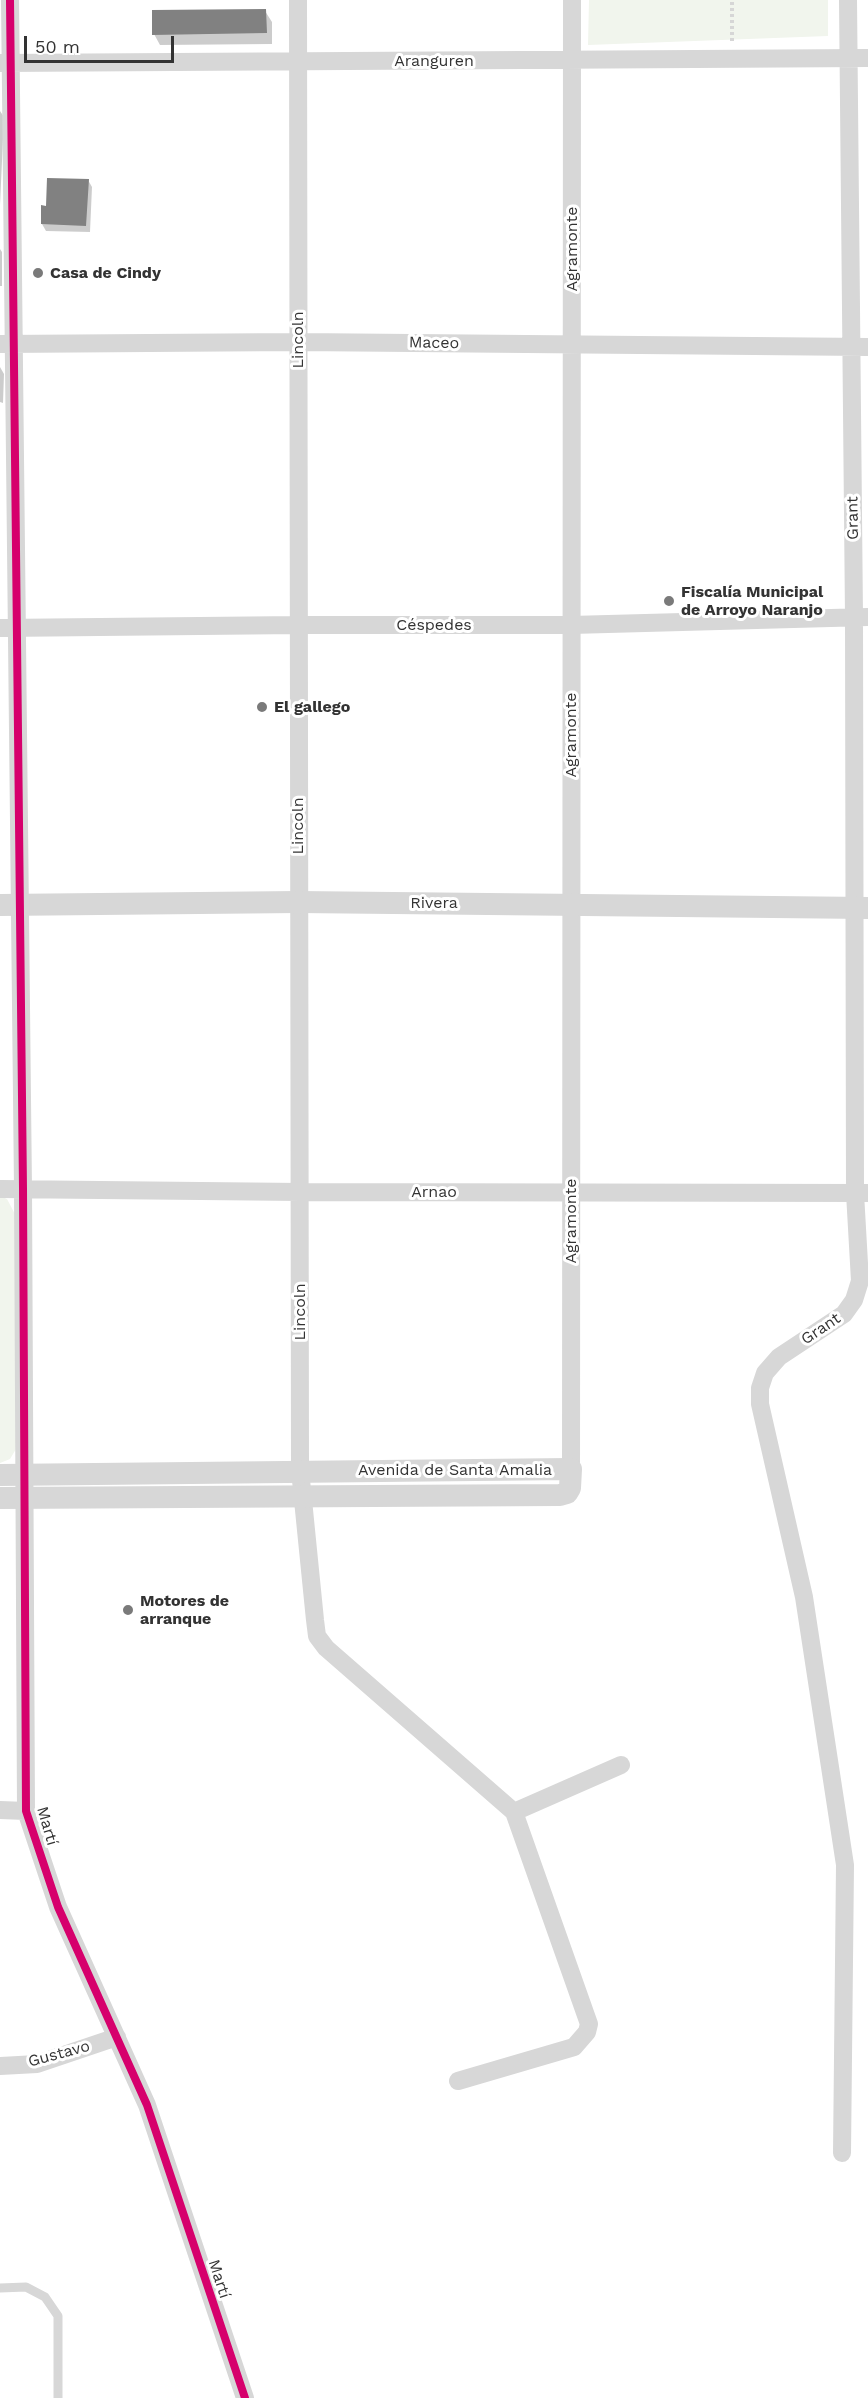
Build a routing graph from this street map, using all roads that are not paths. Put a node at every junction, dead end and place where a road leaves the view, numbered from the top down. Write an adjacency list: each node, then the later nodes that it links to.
1 (10, 0): 9 (street, Martí)
2 (298, 0): 7 (street, Lincoln)
3 (572, 0): 8 (street, Agramonte)
4 (848, 0): 6 (street, Grant)
5 (868, 58): 6 (street, Aranguren)
6 (848, 59): 8 (street, Aranguren); 13 (street, Grant)
7 (298, 61): 8 (street, Aranguren); 9 (street, Aranguren); 10 (street, Lincoln)
8 (572, 61): 12 (street, Agramonte)
9 (5, 64): 11 (street, Martí)
10 (298, 342): 11 (street, Maceo); 12 (street, Maceo); 15 (street, Lincoln)
11 (7, 344): 17 (street, Martí)
12 (572, 345): 13 (street, Maceo); 16 (street, Agramonte)
13 (860, 347): 14 (street, Grant)
14 (861, 617): 16 (street, Céspedes); 21 (street, Grant)
15 (299, 625): 16 (street, Céspedes); 17 (street, Céspedes); 18 (street, Lincoln)
16 (571, 625): 19 (street, Agramonte)
17 (8, 628): 20 (street, Martí)
18 (298, 902): 19 (street, Rivera); 20 (street, Rivera); 25 (street, Lincoln)
19 (572, 904): 21 (street, Rivera); 24 (street, Agramonte)
20 (10, 905): 22 (street, Martí)
21 (861, 908): 26 (street, Grant)
22 (23, 1188): 23 (street, Arnao); 25 (street, Arnao); 30 (street, Martí)
23 (0, 1189)
24 (571, 1191): 25 (street, Arnao); 26 (street, Arnao); 27 (street, Agramonte)
25 (301, 1192): 28 (street, Lincoln)
26 (861, 1193): 41 (street, Grant)
27 (571, 1469): 28 (street, Avenida de Santa Amalia); 31 (street, Avenida de Santa Amalia)
28 (300, 1470): 30 (street, Avenida de Santa Amalia); 31 (street, Lincoln)
29 (0, 1475): 30 (street, Avenida de Santa Amalia)
30 (23, 1475): 33 (street, Martí)
31 (301, 1497): 33 (street, Avenida de Santa Amalia); 37 (street, Lincoln)
32 (0, 1498): 33 (street, Avenida de Santa Amalia)
33 (23, 1498): 36 (street, Martí)
34 (621, 1765): 37 (street)
35 (0, 1810): 36 (street)
36 (26, 1811): 38 (street, Martí)
37 (514, 1812): 40 (street)
38 (117, 2037): 39 (street, Gustavo); 44 (street, Martí)
39 (0, 2066)
40 (458, 2081)
41 (842, 2153)
42 (0, 2288): 43 (lane)
43 (58, 2398)
44 (245, 2398)

